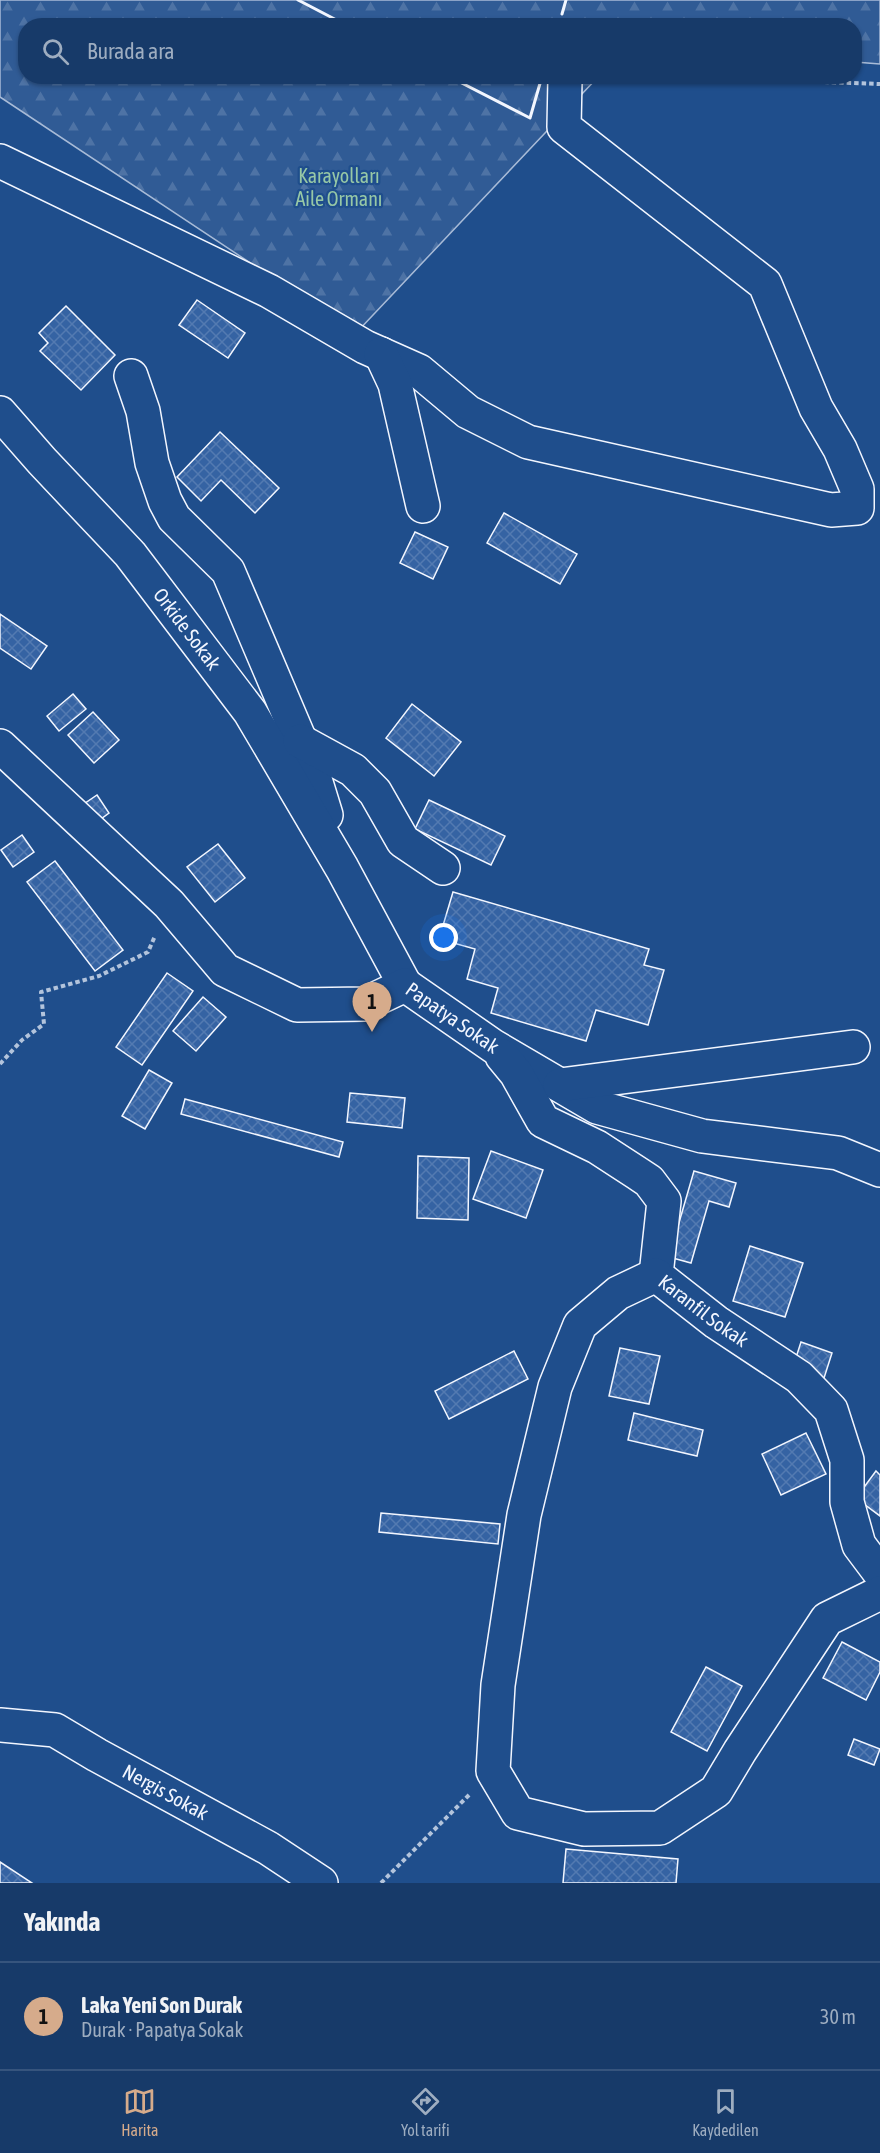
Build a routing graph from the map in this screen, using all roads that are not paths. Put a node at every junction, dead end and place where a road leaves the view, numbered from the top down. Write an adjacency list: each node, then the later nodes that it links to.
1 (565, 84): 3 (street)
2 (0, 161): 3 (street)
3 (381, 354): 6 (street)
4 (131, 376): 7 (street, Orkide Sokak)
5 (0, 413): 9 (street, Orkide Sokak)
6 (423, 506)
7 (300, 741): 9 (street, Orkide Sokak); 10 (street)
8 (0, 746): 11 (street, Papatya Sokak)
9 (342, 868): 11 (street, Orkide Sokak)
10 (443, 868)
11 (405, 985): 12 (street, Papatya Sokak)
12 (493, 1046): 14 (street, Papatya Sokak); 16 (street, Karanfil Sokak)
13 (853, 1047): 14 (street)
14 (560, 1084): 15 (street, Papatya Sokak)
15 (880, 1170)
16 (656, 1275): 17 (street, Karanfil Sokak); 18 (street)
17 (880, 1573)
18 (880, 1593)
19 (0, 1725): 20 (street, Nergis Sokak)
20 (321, 1883)

